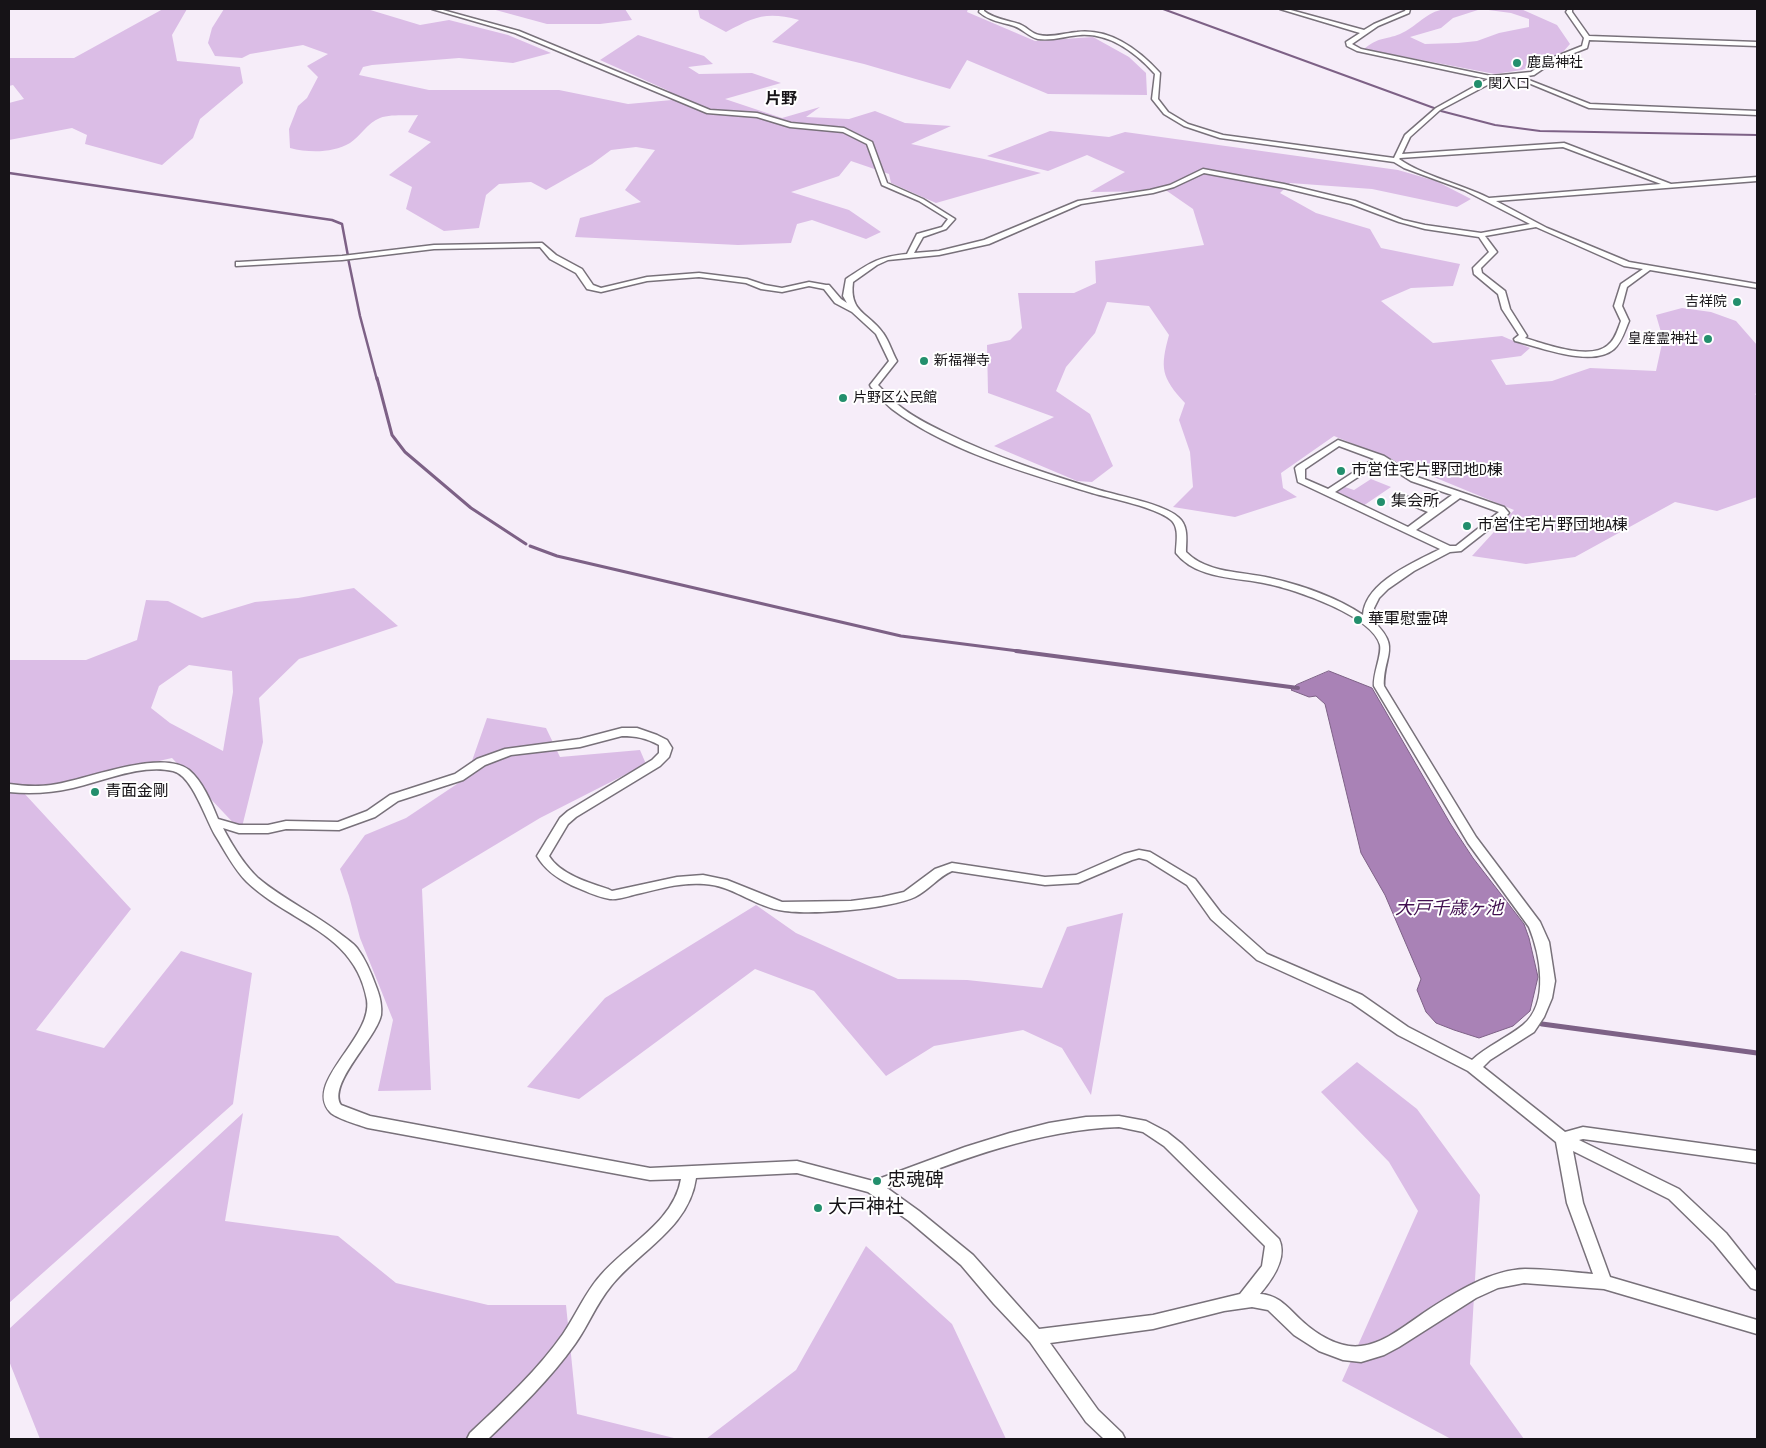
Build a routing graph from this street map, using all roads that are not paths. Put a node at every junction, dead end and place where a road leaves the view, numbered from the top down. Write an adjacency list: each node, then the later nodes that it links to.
1 (434, 9): 18 (street)
2 (982, 9): 12 (street)
3 (1282, 9): 6 (street)
4 (1408, 9): 6 (street)
5 (1570, 9): 7 (street)
6 (1364, 32): 10 (street)
7 (1587, 38): 8 (street); 9 (street)
8 (1757, 44)
9 (1517, 77): 10 (street); 11 (street)
10 (1491, 78): 12 (street)
11 (1757, 112)
12 (1397, 158): 14 (street); 15 (street)
13 (1757, 179): 14 (street)
14 (1671, 186): 15 (street)
15 (1488, 200): 16 (street)
16 (1535, 225): 17 (street); 20 (street)
17 (1481, 235): 18 (street); 20 (street)
18 (909, 256): 22 (street)
19 (239, 264): 22 (street)
20 (1647, 269): 21 (street)
21 (1757, 286)
22 (855, 310): 30 (street)
23 (1381, 458): 24 (street); 24 (street); 25 (street)
24 (1328, 493): 28 (street)
25 (1459, 494): 27 (street); 29 (street)
26 (1405, 499): 27 (street)
27 (1436, 512): 28 (street)
28 (1409, 531): 29 (street)
29 (1448, 549): 30 (street)
30 (1368, 621): 33 (street)
31 (9, 788): 32 (street)
32 (212, 821): 33 (street); 36 (street)
33 (1473, 1067): 34 (street)
34 (1563, 1139): 35 (street); 38 (street); 39 (street)
35 (1757, 1157)
36 (689, 1173): 37 (street); 43 (street)
37 (873, 1187): 40 (street); 42 (street)
38 (1604, 1282): 40 (street); 41 (street)
39 (1757, 1283)
40 (1244, 1301): 42 (street)
41 (1757, 1327)
42 (1036, 1337): 44 (street)
43 (476, 1439)
44 (1116, 1439)

